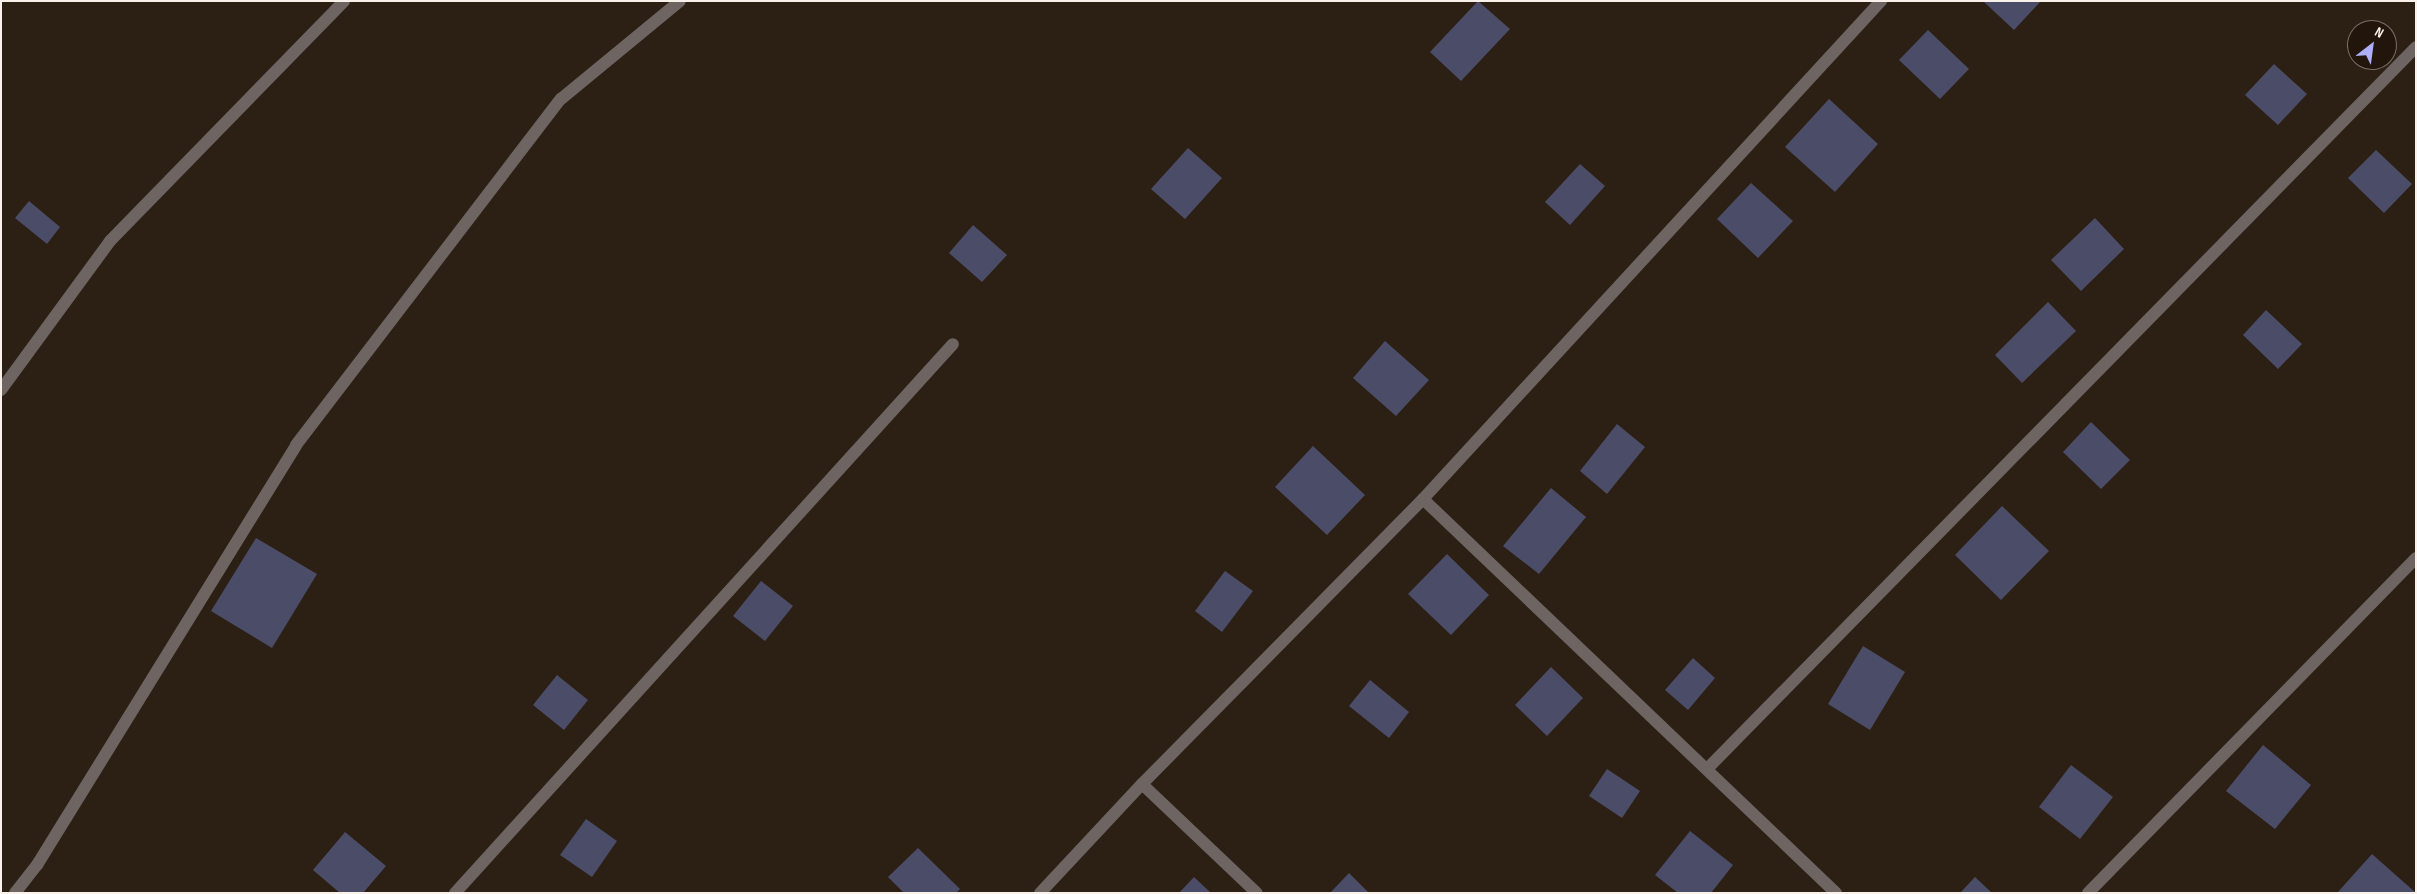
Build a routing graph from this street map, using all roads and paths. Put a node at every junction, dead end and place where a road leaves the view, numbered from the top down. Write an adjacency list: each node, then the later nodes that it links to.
1 (344, 1): 6 (street)
2 (680, 1): 11 (street)
3 (1881, 1): 7 (street)
4 (2416, 47): 9 (street)
5 (953, 344): 12 (street)
6 (1, 390)
7 (1423, 500): 9 (street); 10 (street)
8 (2416, 558): 16 (street)
9 (1708, 768): 15 (street)
10 (1142, 784): 13 (street); 14 (street)
11 (15, 893)
12 (455, 893)
13 (1040, 893)
14 (1257, 893)
15 (1836, 893)
16 (2088, 893)

